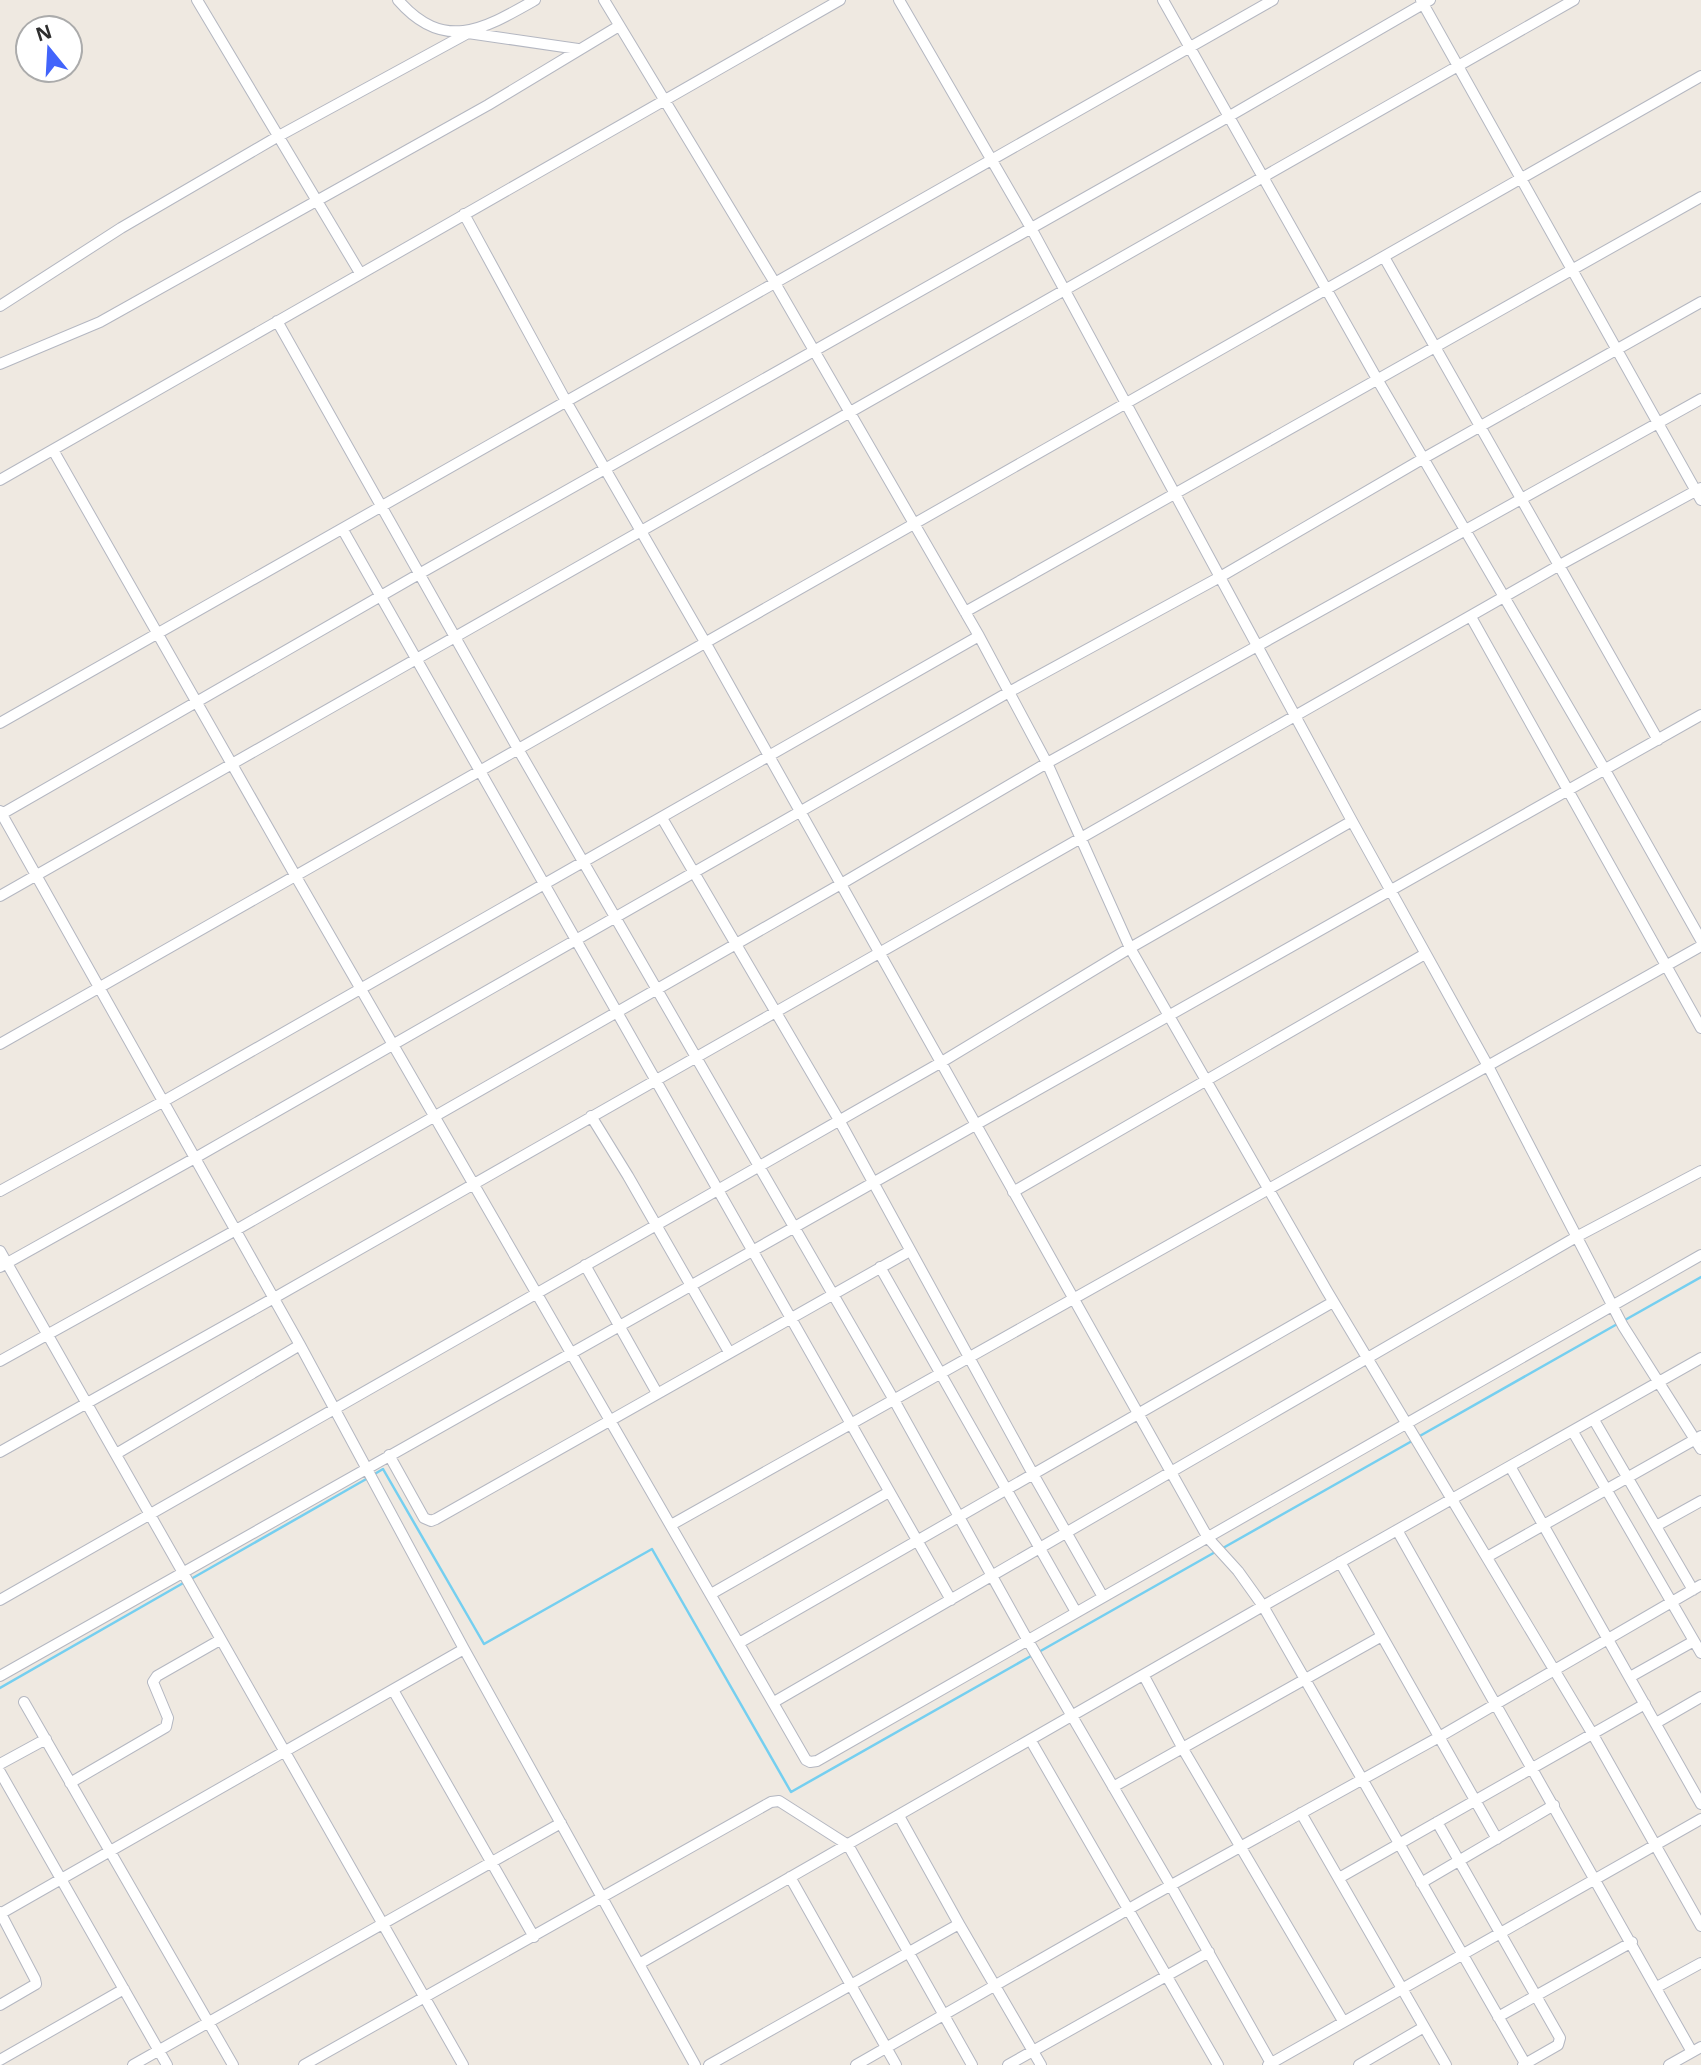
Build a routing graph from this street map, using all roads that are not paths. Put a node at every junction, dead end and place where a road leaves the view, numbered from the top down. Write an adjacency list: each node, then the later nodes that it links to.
1 (197, 0): 19 (street)
2 (398, 0): 12 (street)
3 (535, 0): 12 (street)
4 (604, 0): 11 (street)
5 (840, 0): 17 (street)
6 (899, 0): 20 (street)
7 (1163, 0): 13 (street)
8 (1273, 0): 13 (street)
9 (1574, 0): 15 (street)
10 (1425, 1): 15 (street); 18 (street)
11 (619, 26): 14 (street); 17 (street)
12 (468, 33): 14 (street); 19 (street)
13 (1188, 47): 18 (street); 20 (street)
14 (578, 49): 24 (street)
15 (1459, 65): 21 (street); 22 (street)
16 (1701, 76): 21 (street)
17 (664, 98): 25 (street); 30 (street)
18 (1228, 117): 22 (street); 26 (street)
19 (277, 137): 24 (street); 34 (street)
20 (992, 160): 26 (street); 30 (street)
21 (1522, 177): 27 (street); 28 (street)
22 (1263, 178): 31 (street); 32 (street)
23 (1701, 197): 28 (street)
24 (315, 201): 29 (street); 39 (street)
25 (464, 215): 29 (street); 42 (street)
26 (1031, 228): 31 (street); 38 (street)
27 (1384, 257): 32 (street); 36 (street)
28 (1572, 268): 36 (street); 37 (street)
29 (360, 274): 35 (street)
30 (775, 282): 38 (street); 42 (street)
31 (1065, 290): 43 (street); 44 (street)
32 (1328, 290): 40 (street); 43 (street)
33 (1701, 302): 37 (street)
34 (0, 306)
35 (277, 321): 47 (street); 54 (street)
36 (1434, 346): 40 (street); 46 (street)
37 (1616, 349): 45 (street); 46 (street)
38 (814, 350): 44 (street); 49 (street)
39 (0, 364)
40 (1377, 379): 48 (street); 52 (street)
41 (1701, 399): 45 (street)
42 (567, 403): 49 (street); 54 (street)
43 (1126, 404): 52 (street); 55 (street)
44 (850, 411): 55 (street); 57 (street)
45 (1658, 423): 51 (street); 53 (street)
46 (1479, 427): 48 (street); 53 (street)
47 (53, 450): 50 (street); 66 (street)
48 (1424, 458): 58 (street); 61 (street)
49 (605, 469): 57 (street); 60 (street)
50 (0, 480)
51 (1699, 493): 59 (street)
52 (1175, 494): 61 (street); 64 (street)
53 (1521, 500): 58 (street); 59 (street)
54 (382, 507): 56 (street); 60 (street)
55 (915, 524): 64 (street); 69 (street)
56 (343, 530): 62 (street); 66 (street)
57 (640, 530): 67 (street); 69 (street)
58 (1466, 530): 63 (street); 70 (street)
59 (1558, 566): 63 (street); 77 (street)
60 (419, 574): 62 (street); 67 (street)
61 (1220, 577): 70 (street); 72 (street)
62 (380, 597): 71 (street); 73 (street)
63 (1503, 598): 65 (street); 82 (street)
64 (965, 612): 68 (street)
65 (1471, 617): 75 (street); 84 (street)
66 (158, 634): 73 (street); 76 (street)
67 (455, 636): 71 (street); 78 (street)
68 (979, 636): 72 (street); 79 (street)
69 (705, 642): 78 (street); 79 (street)
70 (1258, 647): 75 (street); 81 (street)
71 (416, 659): 80 (street); 83 (street)
72 (1009, 692): 81 (street); 85 (street)
73 (196, 702): 80 (street); 86 (street)
74 (1701, 715): 77 (street)
75 (1296, 718): 88 (street); 89 (street)
76 (0, 723)
77 (1658, 740): 82 (street)
78 (518, 749): 83 (street); 90 (street)
79 (769, 757): 85 (street); 87 (street)
80 (231, 763): 92 (street); 93 (street)
81 (1047, 763): 89 (street); 95 (street)
82 (1605, 769): 84 (street); 100 (street)
83 (480, 771): 92 (street); 94 (street)
84 (1567, 791): 96 (street); 106 (street)
85 (800, 812): 91 (street); 95 (street)
86 (1, 814): 93 (street)
87 (662, 818): 90 (street); 91 (street)
88 (1352, 821): 96 (street); 103 (street)
89 (1081, 837): 103 (street); 104 (street)
90 (583, 863): 94 (street); 98 (street)
91 (693, 873): 98 (street); 101 (street)
92 (295, 875): 107 (street); 108 (street)
93 (37, 876): 97 (street); 108 (street)
94 (546, 884): 99 (street); 107 (street)
95 (841, 884): 101 (street); 104 (street)
96 (1390, 891): 105 (street); 112 (street)
97 (0, 896)
98 (614, 917): 99 (street); 109 (street)
99 (578, 939): 110 (street); 114 (street)
100 (1701, 940)
101 (734, 944): 109 (street); 111 (street)
102 (1701, 946): 106 (street)
103 (1130, 948): 112 (street); 117 (street)
104 (878, 953): 111 (street); 117 (street)
105 (1426, 954): 118 (street); 120 (street)
106 (1666, 966): 113 (street); 118 (street)
107 (361, 987): 114 (street); 121 (street)
108 (100, 988): 115 (street); 121 (street)
109 (657, 989): 110 (street); 116 (street)
110 (618, 1011): 119 (street); 122 (street)
111 (775, 1012): 116 (street); 124 (street)
112 (1169, 1016): 120 (street); 125 (street)
113 (1701, 1028)
114 (393, 1043): 122 (street); 126 (street)
115 (0, 1044)
116 (695, 1056): 119 (street); 127 (street)
117 (940, 1063): 124 (street); 125 (street)
118 (1488, 1066): 132 (street); 138 (street)
119 (657, 1079): 123 (street); 131 (street)
120 (1206, 1080): 132 (street); 134 (street)
121 (163, 1101): 126 (street); 133 (street)
122 (435, 1115): 130 (street); 137 (street)
123 (591, 1116): 130 (street); 135 (street)
124 (839, 1120): 127 (street); 129 (street)
125 (975, 1125): 129 (street); 134 (street)
126 (195, 1158): 137 (street); 143 (street)
127 (758, 1166): 131 (street); 136 (street)
128 (1701, 1171): 138 (street)
129 (873, 1182): 136 (street); 141 (street)
130 (475, 1184): 147 (street); 149 (street)
131 (719, 1188): 135 (street); 139 (street)
132 (1268, 1189): 150 (street); 151 (street)
133 (0, 1191)
134 (1013, 1192): 150 (street)
135 (656, 1225): 144 (street); 146 (street)
136 (793, 1228): 139 (street); 148 (street)
137 (236, 1230): 149 (street); 155 (street)
138 (1578, 1236): 152 (street); 160 (street)
139 (754, 1250): 146 (street); 153 (street)
140 (0, 1251): 143 (street)
141 (910, 1251): 145 (street); 159 (street)
142 (1701, 1255): 152 (street)
143 (3, 1265): 155 (street)
144 (584, 1265): 147 (street); 154 (street)
145 (880, 1267): 148 (street); 163 (street)
146 (691, 1285): 154 (street); 157 (street)
147 (537, 1292): 158 (street); 168 (street)
148 (833, 1294): 153 (street); 166 (street)
149 (274, 1298): 156 (street); 167 (street)
150 (1073, 1299): 159 (street); 169 (street)
151 (1333, 1301): 160 (street); 169 (street)
152 (1614, 1305): 164 (street); 173 (street)
153 (791, 1318): 157 (street); 172 (street)
154 (618, 1326): 158 (street); 165 (street)
155 (48, 1334): 162 (street); 167 (street)
156 (300, 1345): 168 (street); 177 (street)
157 (729, 1352): 165 (street)
158 (572, 1353): 170 (street); 178 (street)
159 (970, 1357): 163 (street); 182 (street)
160 (1367, 1357): 173 (street); 181 (street)
161 (1701, 1358): 164 (street)
162 (0, 1361)
163 (940, 1373): 166 (street); 184 (street)
164 (1660, 1381): 171 (street); 175 (street)
165 (657, 1394): 170 (street)
166 (894, 1400): 172 (street); 190 (street)
167 (87, 1402): 176 (street); 177 (street)
168 (334, 1408): 179 (street); 189 (street)
169 (1138, 1414): 181 (street); 182 (street)
170 (610, 1420): 178 (street); 191 (street)
171 (1594, 1420): 174 (street); 183 (street)
172 (851, 1424): 186 (street); 191 (street)
173 (1407, 1424): 187 (street); 196 (street)
174 (1573, 1432): 180 (street); 185 (street)
175 (1699, 1441): 183 (street)
176 (0, 1452)
177 (116, 1454): 189 (street)
178 (389, 1455): 179 (street)
179 (366, 1468): 201 (street); 217 (street)
180 (1511, 1468): 187 (street); 192 (street)
181 (1170, 1471): 195 (street); 196 (street)
182 (1033, 1474): 184 (street); 195 (street)
183 (1627, 1477): 185 (street); 193 (street)
184 (1006, 1489): 190 (street); 198 (street)
185 (1606, 1489): 192 (street); 208 (street)
186 (890, 1492): 197 (street); 204 (street)
187 (1452, 1499): 194 (street); 199 (street)
188 (1701, 1501): 193 (street)
189 (149, 1515): 201 (street); 206 (street)
190 (958, 1517): 197 (street); 202 (street)
191 (671, 1525): 204 (street)
192 (1543, 1525): 199 (street); 212 (street)
193 (1656, 1526): 203 (street)
194 (1397, 1530): 200 (street); 228 (street)
195 (1066, 1532): 198 (street); 205 (street)
196 (1208, 1538): 205 (street); 209 (street)
197 (917, 1540): 207 (street); 216 (street)
198 (1040, 1547): 202 (street); 210 (street)
199 (1487, 1557): 219 (street)
200 (1340, 1562): 209 (street); 211 (street)
201 (182, 1573): 214 (street); 220 (street)
202 (992, 1575): 207 (street); 213 (street)
203 (1697, 1588): 208 (street)
204 (711, 1594): 216 (street)
205 (1104, 1597): 210 (street)
206 (0, 1600)
207 (951, 1600): 227 (street)
208 (1672, 1602): 212 (street); 215 (street)
209 (1263, 1606): 221 (street); 223 (street)
210 (1076, 1612): 213 (street)
211 (1382, 1636): 223 (street); 233 (street)
212 (1608, 1638): 219 (street); 222 (street)
213 (1027, 1639): 227 (street); 230 (street)
214 (220, 1640): 237 (street); 242 (street)
215 (1694, 1641): 218 (street); 222 (street)
216 (739, 1643): 227 (street)
217 (464, 1649): 224 (street); 251 (street)
218 (1701, 1653)
219 (1554, 1668): 228 (street); 232 (street)
220 (0, 1676)
221 (1143, 1676): 230 (street); 236 (street)
222 (1630, 1677): 229 (street)
223 (1305, 1679): 236 (street); 241 (street)
224 (393, 1690): 237 (street); 259 (street)
225 (1701, 1697): 231 (street)
226 (24, 1702): 234 (street)
227 (774, 1702)
228 (1496, 1702): 233 (street); 239 (street)
229 (1645, 1704): 231 (street); 232 (street)
230 (1072, 1717): 235 (street); 243 (street)
231 (1656, 1723): 245 (street)
232 (1592, 1733): 239 (street); 255 (street)
233 (1439, 1737): 241 (street); 244 (street)
234 (46, 1739): 238 (street); 242 (street)
235 (1031, 1741): 248 (street); 267 (street)
236 (1183, 1749): 243 (street); 256 (street)
237 (284, 1752): 257 (street); 269 (street)
238 (0, 1765)
239 (1533, 1767): 244 (street); 246 (street)
240 (0, 1772): 262 (street)
241 (1362, 1779): 247 (street); 253 (street)
242 (71, 1783): 257 (street)
243 (1114, 1787): 265 (street)
244 (1475, 1800): 250 (street); 252 (street)
245 (1701, 1804)
246 (1554, 1805): 252 (street); 263 (street)
247 (1301, 1813): 256 (street); 261 (street)
248 (899, 1816): 254 (street); 270 (street)
249 (1701, 1819): 255 (street)
250 (1437, 1822): 253 (street); 258 (street)
251 (561, 1823): 259 (street); 266 (street)
252 (1497, 1839): 258 (street)
253 (1399, 1844): 261 (street); 264 (street)
254 (848, 1845): 260 (street); 266 (street); 276 (street)
255 (1656, 1845): 263 (street); 271 (street)
256 (1240, 1847): 265 (street); 292 (street)
257 (110, 1852): 262 (street); 291 (street)
258 (1460, 1860): 264 (street); 272 (street)
259 (491, 1862): 269 (street); 273 (street)
260 (790, 1877): 279 (street); 281 (street)
261 (1339, 1878): 283 (street)
262 (62, 1879): 268 (street); 285 (street)
263 (1596, 1879): 272 (street); 274 (street)
264 (1421, 1883): 277 (street)
265 (1171, 1885): 267 (street); 275 (street)
266 (602, 1898): 273 (street); 279 (street)
267 (1127, 1910): 280 (street); 282 (street)
268 (0, 1913): 288 (street)
269 (381, 1923): 287 (street); 291 (street)
270 (959, 1924): 276 (street); 282 (street)
271 (1701, 1926)
272 (1501, 1932): 277 (street); 286 (street)
273 (534, 1937): 287 (street)
274 (1632, 1942): 284 (street); 286 (street)
275 (1209, 1952): 280 (street); 300 (street)
276 (909, 1953): 281 (street); 289 (street)
277 (1462, 1954): 283 (street); 290 (street)
278 (1701, 1963): 284 (street)
279 (639, 1964): 306 (street)
280 (1167, 1977): 297 (street); 313 (street)
281 (851, 1986): 294 (street); 307 (street)
282 (995, 1986): 289 (street); 297 (street)
283 (1403, 1987): 292 (street); 293 (street)
284 (1657, 1987): 295 (street)
285 (124, 1989): 296 (street); 298 (street)
286 (1536, 1996): 290 (street); 316 (street)
287 (424, 1998): 304 (street); 305 (street)
288 (0, 2005)
289 (944, 2016): 294 (street); 310 (street)
290 (1498, 2017): 316 (street)
291 (208, 2021): 296 (street); 303 (street)
292 (1343, 2021): 300 (street)
293 (1424, 2027): 314 (street); 315 (street)
294 (886, 2048): 308 (street); 309 (street)
295 (1697, 2049): 299 (street)
296 (159, 2050): 301 (street); 302 (street)
297 (1033, 2051): 311 (street); 312 (street)
298 (0, 2060)
299 (1684, 2061): 317 (street)
300 (1270, 2064)
301 (132, 2065)
302 (167, 2065)
303 (233, 2065)
304 (304, 2065)
305 (463, 2065)
306 (695, 2065)
307 (709, 2065)
308 (856, 2065)
309 (896, 2065)
310 (972, 2065)
311 (1008, 2065)
312 (1041, 2065)
313 (1218, 2065)
314 (1359, 2065)
315 (1446, 2065)
316 (1525, 2065)
317 (1669, 2065)

